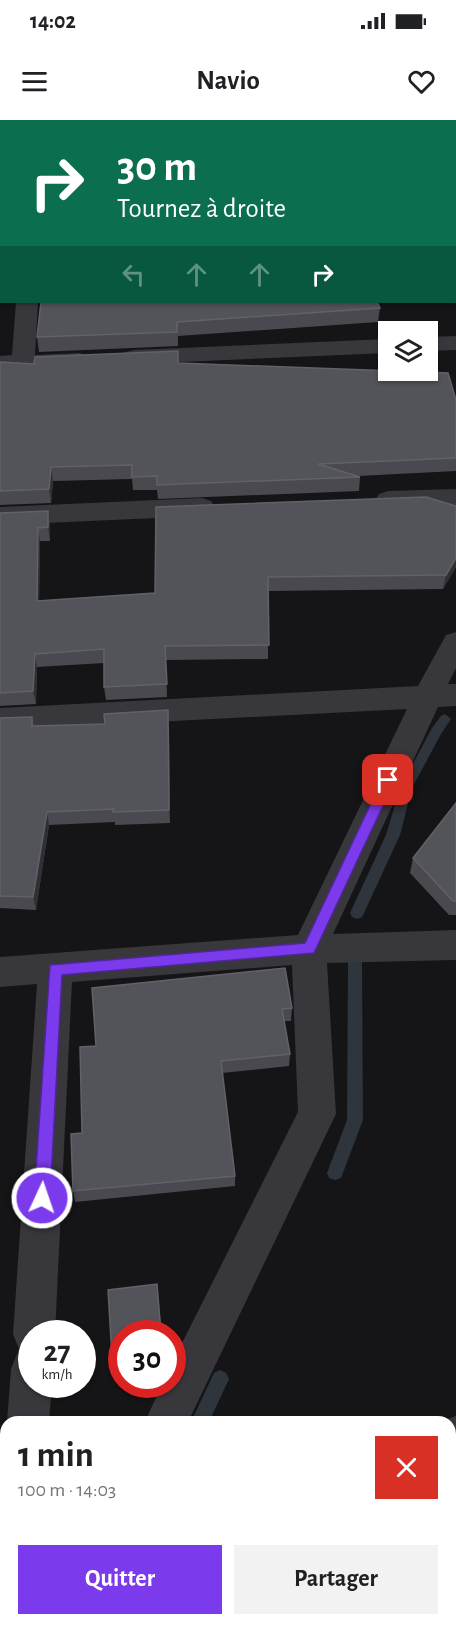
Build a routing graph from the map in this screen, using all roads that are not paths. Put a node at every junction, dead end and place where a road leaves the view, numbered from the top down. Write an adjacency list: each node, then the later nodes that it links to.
1 (27, 303): 5 (street)
2 (456, 343): 3 (street)
3 (438, 344)
4 (378, 346): 5 (street)
5 (12, 363)
6 (456, 498): 7 (street)
7 (369, 500)
8 (227, 506): 9 (street)
9 (0, 516)
10 (456, 642): 11 (street)
11 (442, 695): 12 (street); 14 (street)
12 (0, 719)
13 (456, 945): 14 (street)
14 (309, 949): 15 (street); 20 (street)
15 (55, 969): 16 (street); 17 (street)
16 (0, 972)
17 (35, 1320)
18 (30, 1398): 19 (street)
19 (28, 1416)
20 (169, 1416)

